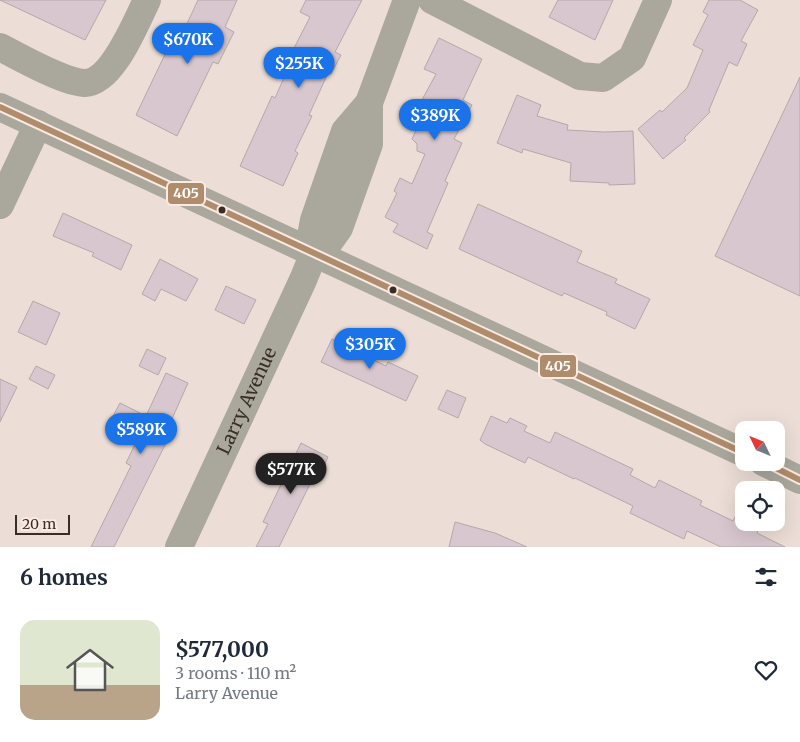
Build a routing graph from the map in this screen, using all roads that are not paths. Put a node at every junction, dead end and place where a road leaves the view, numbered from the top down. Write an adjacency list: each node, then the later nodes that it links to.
1 (147, 0): 5 (street)
2 (407, 0): 9 (street)
3 (432, 0): 4 (street)
4 (658, 0)
5 (0, 48)
6 (0, 107): 7 (street)
7 (38, 124): 8 (street); 9 (street)
8 (0, 205)
9 (314, 253): 10 (street); 13 (street, Larry Avenue)
10 (735, 449)
11 (785, 468): 12 (street)
12 (797, 472)
13 (179, 547)

